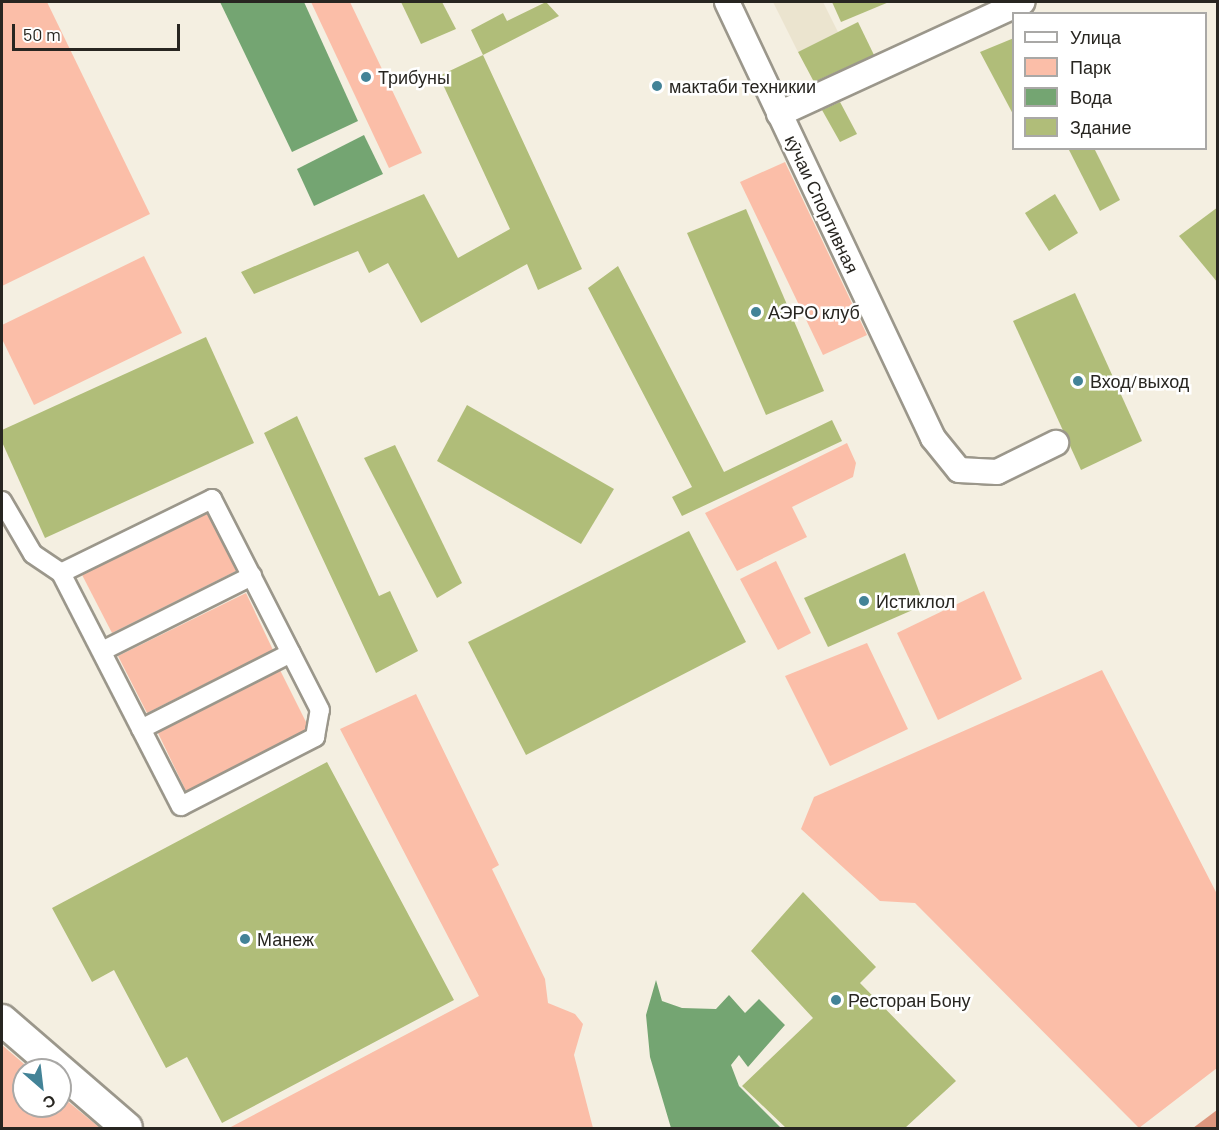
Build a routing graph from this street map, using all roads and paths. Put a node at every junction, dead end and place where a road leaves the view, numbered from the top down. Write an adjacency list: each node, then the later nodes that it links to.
1 (727, 2): 3 (street, кӯчаи Спортивная)
2 (1023, 2): 3 (street)
3 (779, 114): 4 (street, кӯчаи Спортивная)
4 (1056, 443)
5 (2, 501): 6 (street)
6 (62, 573): 7 (street); 8 (street)
7 (252, 576): 8 (street); 9 (street)
8 (102, 651): 10 (street)
9 (291, 653): 10 (street); 10 (street)
10 (141, 729)
11 (2, 1020): 12 (street)
12 (127, 1128)

